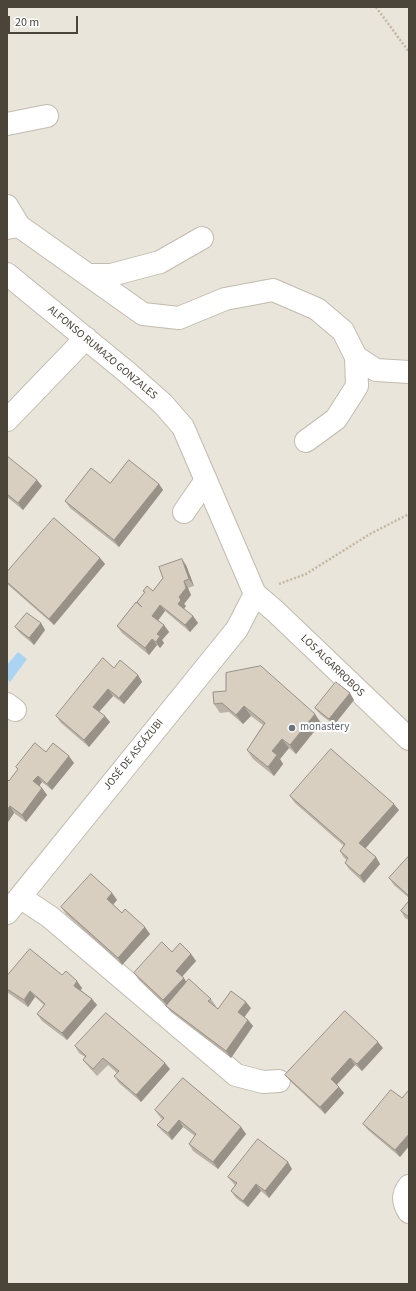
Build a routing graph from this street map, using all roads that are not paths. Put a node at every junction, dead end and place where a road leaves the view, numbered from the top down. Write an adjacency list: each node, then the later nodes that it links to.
1 (47, 116): 2 (street)
2 (7, 124)
3 (7, 206): 4 (street)
4 (13, 227): 7 (street)
5 (202, 238): 7 (street)
6 (7, 274): 8 (street, ALFONSO RUMAZO GONZALES)
7 (88, 275): 9 (street)
8 (86, 338): 11 (street); 13 (street, ALFONSO RUMAZO GONZALES)
9 (356, 357): 10 (street); 12 (street)
10 (409, 372)
11 (7, 420)
12 (306, 441)
13 (206, 480): 14 (street); 15 (street, ALFONSO RUMAZO GONZALES)
14 (184, 512)
15 (255, 594): 16 (street, LOS ALGARROBOS); 17 (street, JOSÉ DE ASCÁZUBI)
16 (409, 739)
17 (13, 905): 18 (street)
18 (279, 1081)
19 (409, 1186): 20 (street)
20 (409, 1212)

